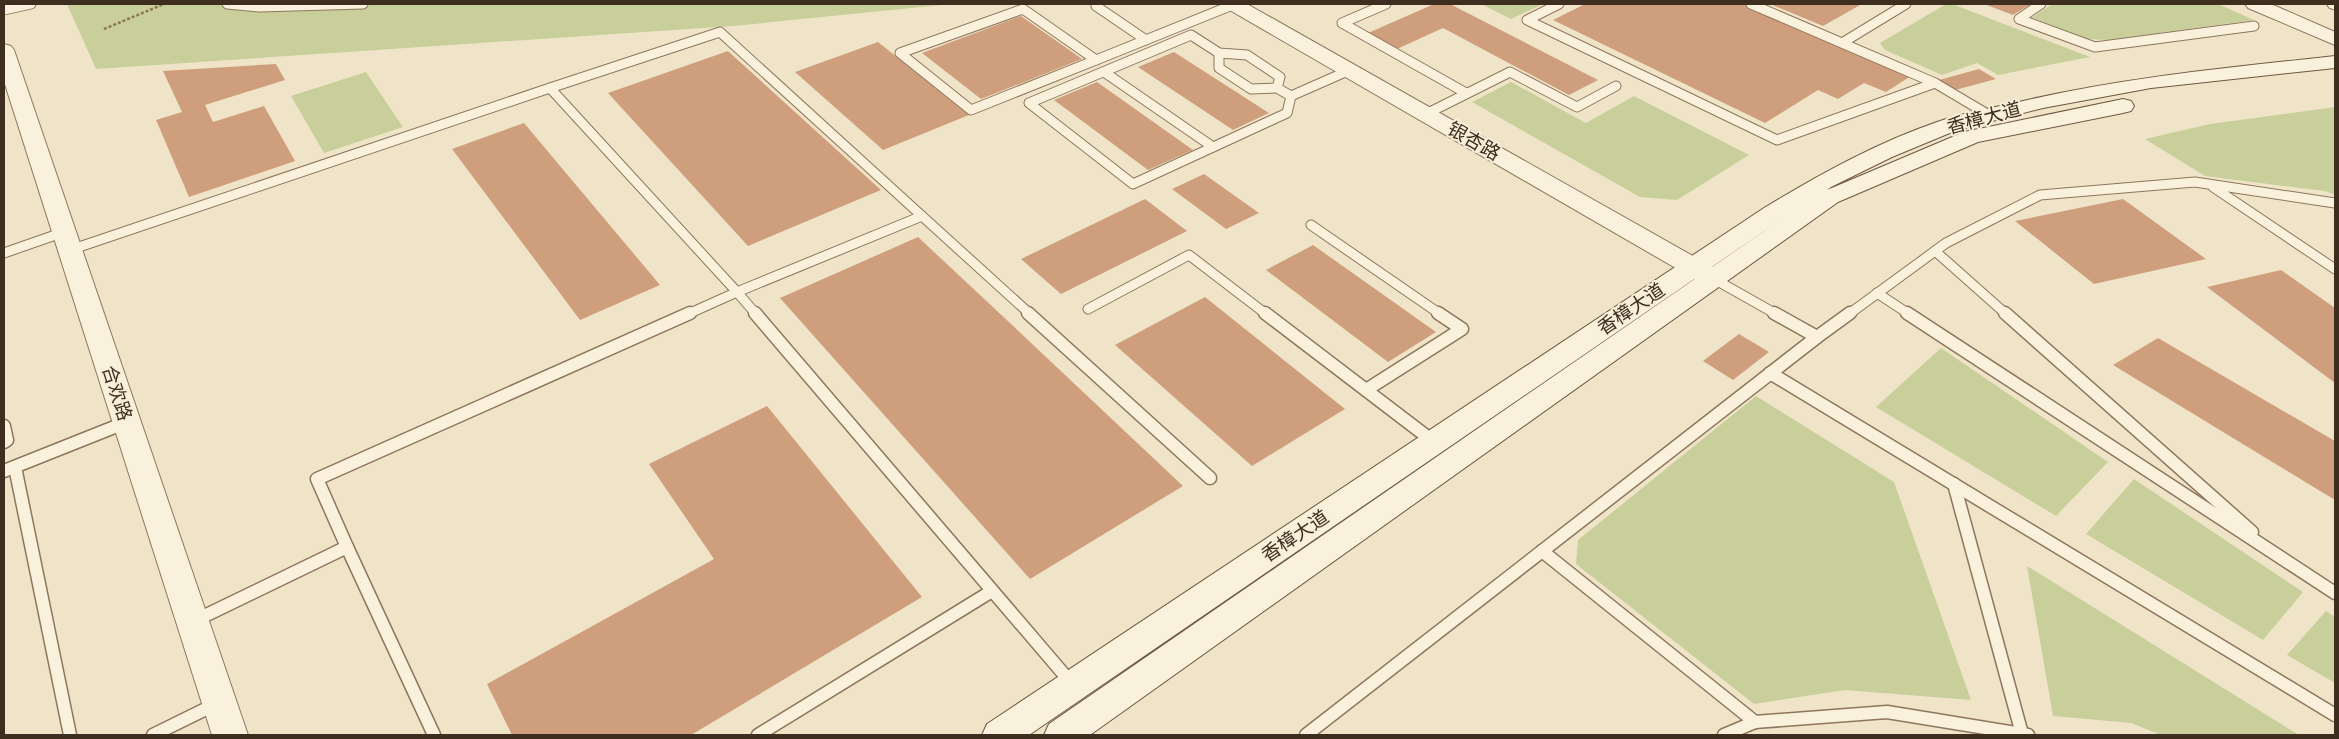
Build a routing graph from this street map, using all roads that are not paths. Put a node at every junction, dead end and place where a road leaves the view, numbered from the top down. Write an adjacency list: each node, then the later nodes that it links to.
1 (31, 4): 12 (lane)
2 (226, 4): 3 (lane)
3 (363, 4)
4 (1234, 4): 15 (lane); 21 (main road, 银杏路)
5 (1386, 4): 28 (lane)
6 (1559, 4): 24 (lane)
7 (1751, 4): 16 (lane)
8 (1906, 4): 16 (lane)
9 (2041, 4): 13 (lane)
10 (2255, 4): 14 (main road)
11 (1096, 6): 15 (lane)
12 (4, 10)
13 (2254, 26)
14 (2335, 38)
15 (1146, 40): 19 (lane)
16 (1842, 43): 24 (lane)
17 (4, 50): 37 (main road, 合欢路)
18 (1219, 53): 22 (lane); 27 (lane); 27 (lane)
19 (1097, 60): 19 (lane)
20 (2335, 62): 31 (main road, 香樟大道)
21 (1350, 70): 29 (lane); 30 (main road, 银杏路)
22 (1104, 72): 32 (lane); 32 (lane)
23 (2335, 80): 41 (main road, 香樟大道)
24 (1935, 83): 31 (lane)
25 (1616, 86): 28 (lane)
26 (550, 88): 35 (lane); 37 (lane); 42 (lane)
27 (1277, 88): 29 (lane)
28 (1466, 94): 30 (lane)
29 (1291, 96): 32 (lane)
30 (1426, 114): 41 (main road, 银杏路)
31 (1989, 116): 41 (main road, 香樟大道)
32 (1213, 147)
33 (2209, 184): 34 (lane); 38 (lane); 40 (lane)
34 (2335, 203)
35 (922, 216): 42 (lane); 53 (lane)
36 (1311, 226): 47 (lane)
37 (67, 241): 39 (lane); 48 (main road, 合欢路)
38 (1935, 251): 43 (lane); 57 (lane)
39 (4, 253)
40 (2335, 269)
41 (1704, 273): 45 (lane); 51 (main road, 香樟大道); 71 (main road, 香樟大道)
42 (737, 292): 55 (lane); 58 (lane)
43 (1877, 293): 45 (lane); 57 (lane)
44 (1088, 309): 47 (lane)
45 (1817, 337): 46 (lane)
46 (1770, 373): 54 (lane); 56 (lane)
47 (1366, 390): 51 (lane)
48 (127, 422): 52 (lane); 60 (main road, 合欢路)
49 (4, 426): 50 (lane)
50 (4, 442)
51 (1434, 442): 61 (main road, 香樟大道)
52 (9, 469): 65 (lane)
53 (1210, 478)
54 (1954, 484): 63 (lane); 74 (lane)
55 (347, 547): 60 (lane); 68 (lane)
56 (1542, 552): 64 (lane); 72 (lane)
57 (2282, 558): 59 (lane)
58 (992, 591): 61 (lane); 69 (lane)
59 (2335, 593)
60 (193, 622): 62 (main road, 合欢路)
61 (1074, 686): 70 (main road, 香樟大道)
62 (219, 702): 66 (lane); 67 (main road, 合欢路)
63 (2335, 715)
64 (1755, 722): 73 (lane); 74 (lane)
65 (70, 735)
66 (153, 735)
67 (230, 735)
68 (434, 735)
69 (758, 735)
70 (1000, 735)
71 (1062, 735)
72 (1306, 735)
73 (1724, 735)
74 (2025, 735)

